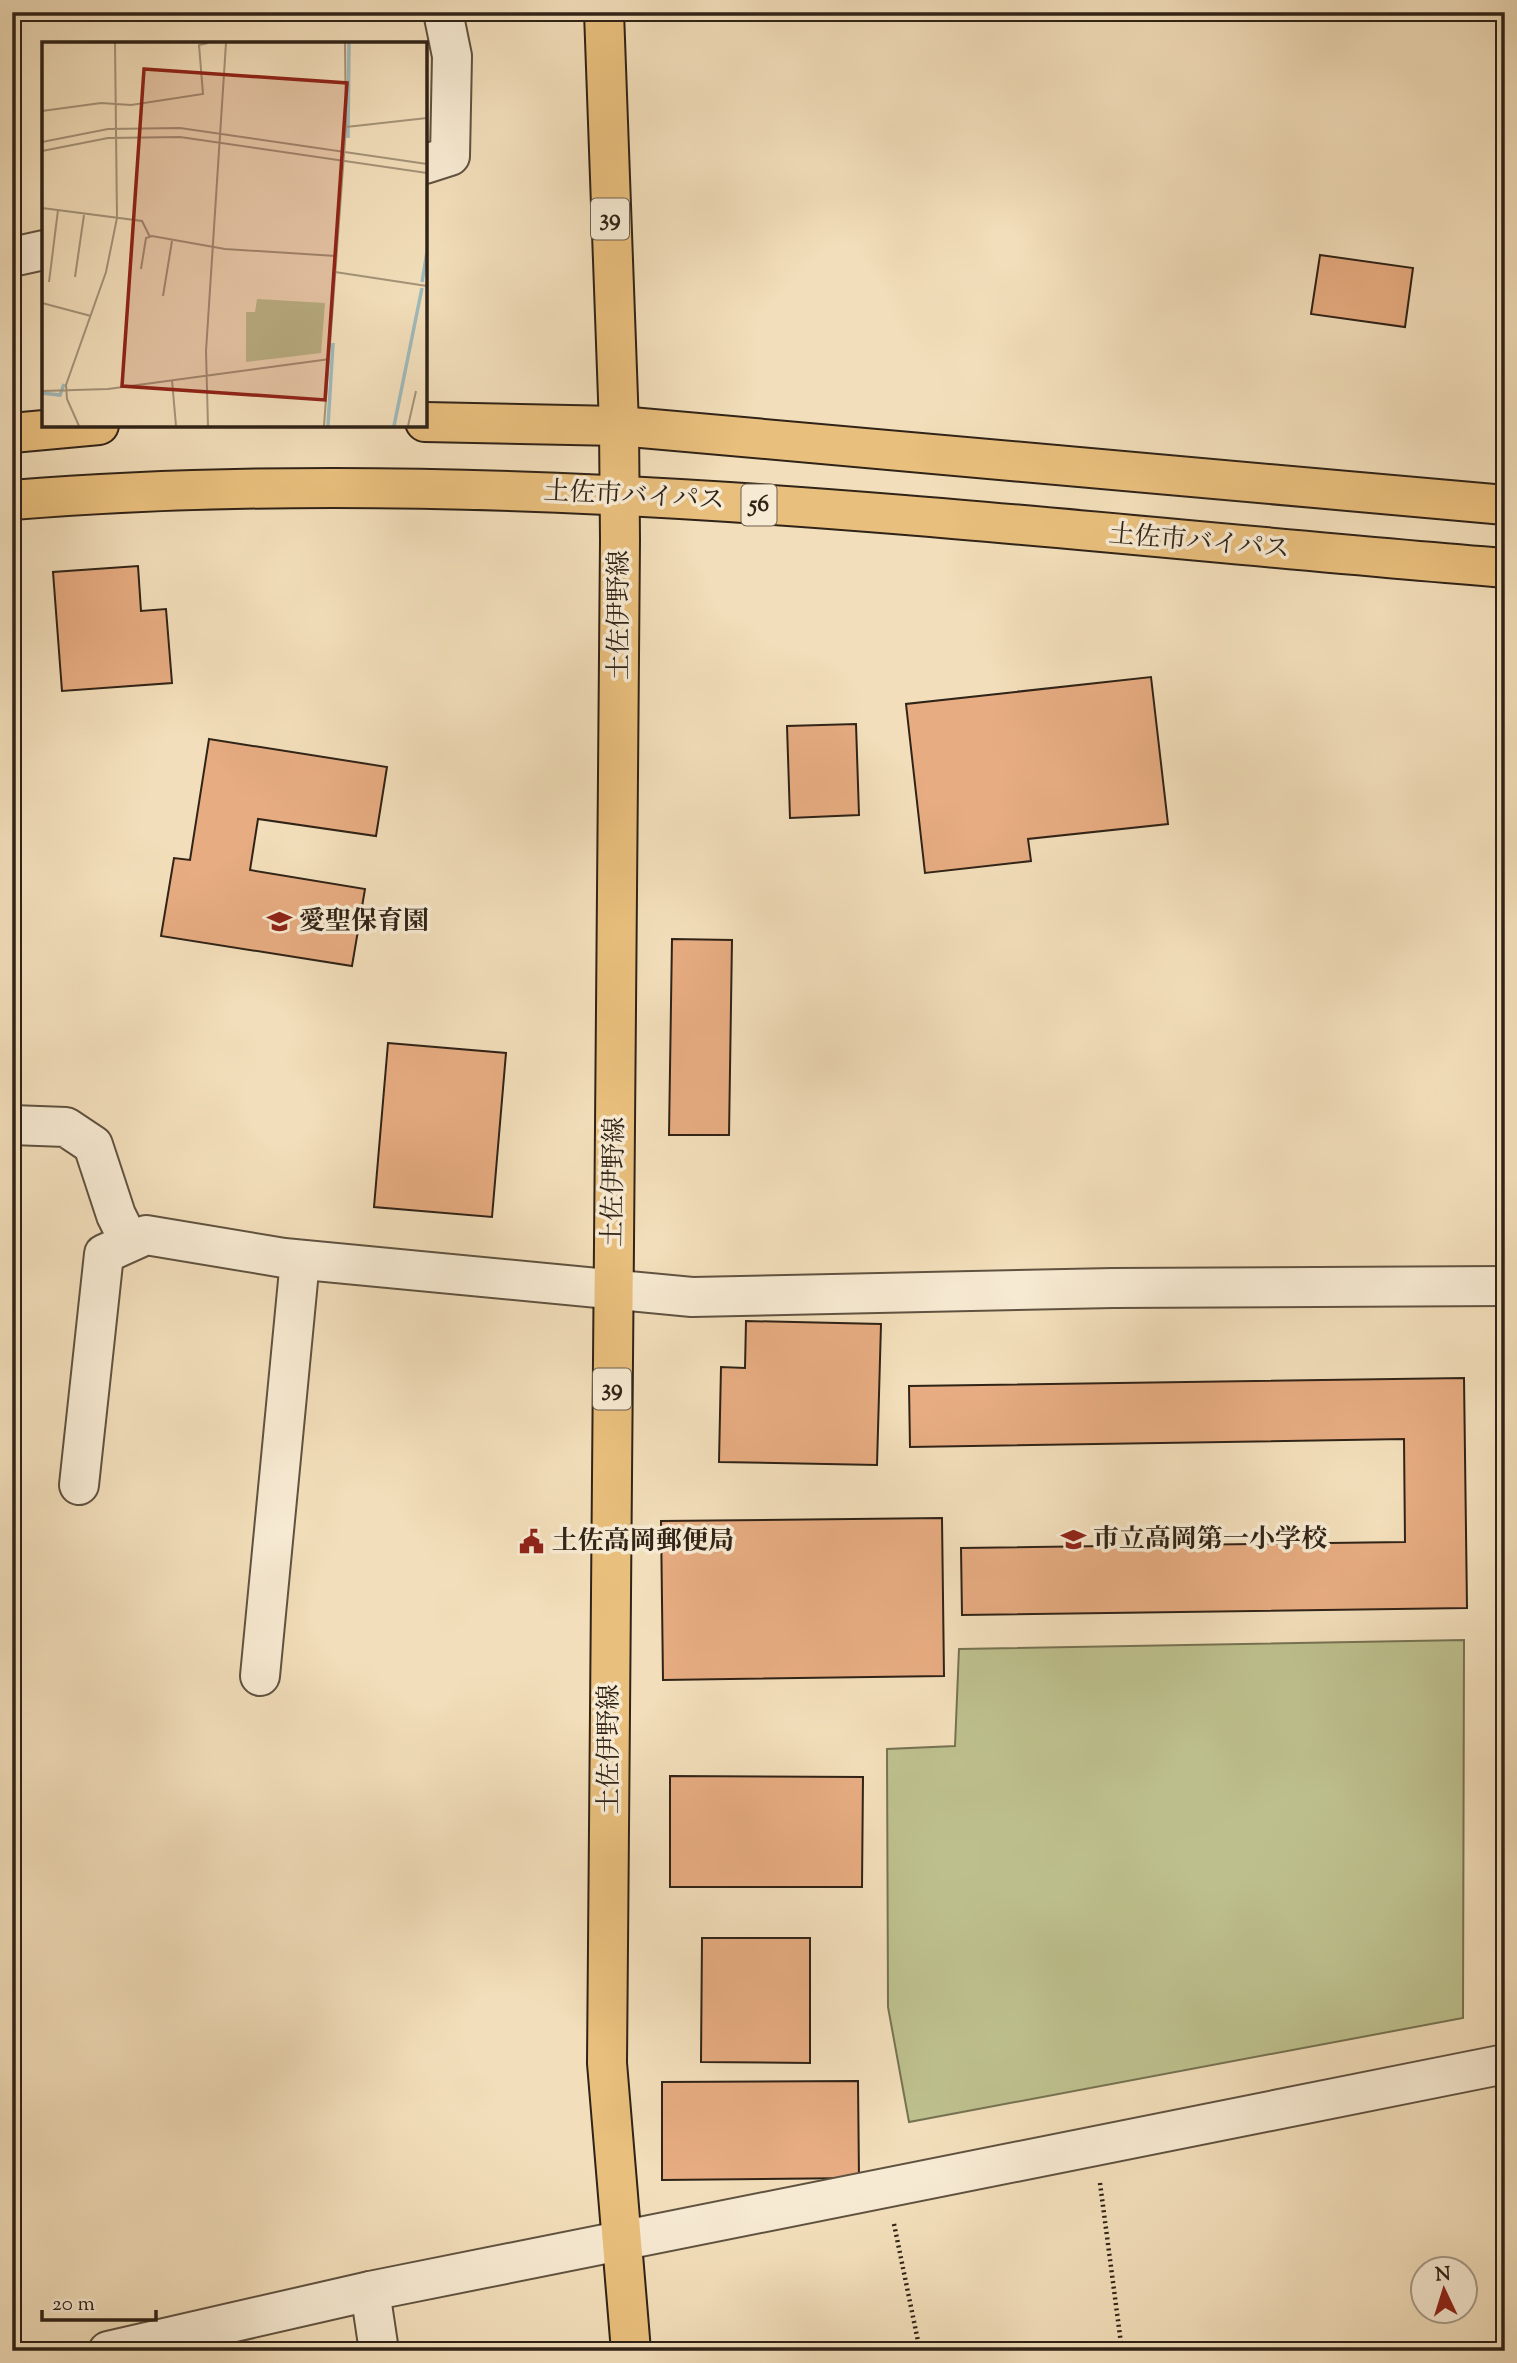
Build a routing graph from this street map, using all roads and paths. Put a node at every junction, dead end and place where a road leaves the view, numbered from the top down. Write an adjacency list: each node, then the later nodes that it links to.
1 (443, 12): 3 (street)
2 (604, 12): 7 (main road, 土佐伊野線 / 39)
3 (427, 163)
4 (42, 250): 5 (street)
5 (12, 257)
6 (427, 422): 7 (main road)
7 (619, 426): 10 (main road, 土佐伊野線 / 39); 12 (main road)
8 (77, 427): 9 (main road)
9 (12, 433)
10 (620, 496): 11 (main road, 土佐市バイパス / 56); 13 (main road, 土佐市バイパス / 56); 18 (main road, 土佐伊野線 / 39)
11 (12, 500)
12 (1505, 505)
13 (1505, 569)
14 (12, 1125): 15 (street)
15 (129, 1241): 16 (street); 19 (street)
16 (300, 1260): 18 (street); 20 (street)
17 (1505, 1286): 18 (street)
18 (613, 1289): 24 (main road, 土佐伊野線 / 39)
19 (79, 1485)
20 (260, 1676)
21 (1505, 2064): 22 (street)
22 (1094, 2144): 23 (street); 30 (path)
23 (887, 2188): 24 (street); 29 (path)
24 (622, 2243): 25 (street); 28 (main road, 土佐伊野線 / 39)
25 (370, 2291): 26 (street); 27 (street)
26 (108, 2351)
27 (379, 2351)
28 (631, 2351)
29 (920, 2351)
30 (1122, 2351)

